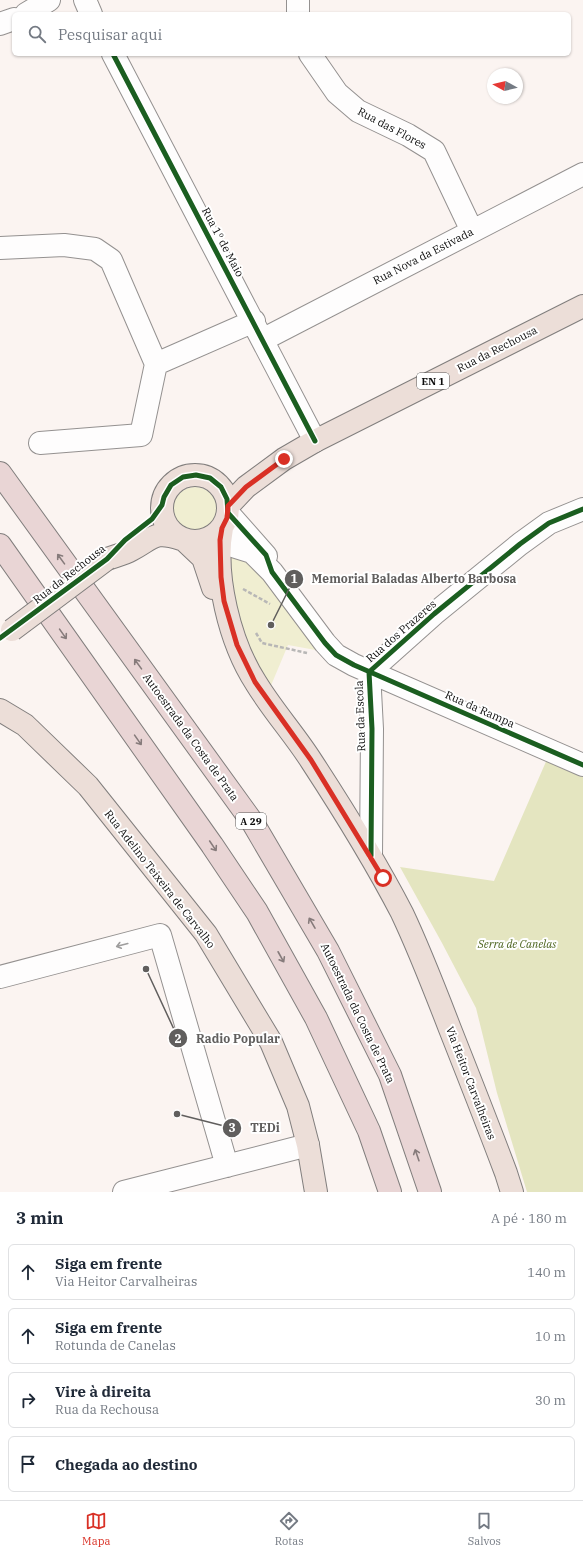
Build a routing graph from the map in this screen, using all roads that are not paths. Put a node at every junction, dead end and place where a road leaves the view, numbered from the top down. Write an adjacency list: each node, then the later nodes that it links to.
1 (49, 0): 4 (street)
2 (85, 0): 5 (street)
3 (298, 0): 6 (street)
4 (29, 12)
5 (90, 12)
6 (298, 12)
7 (12, 20): 8 (street)
8 (0, 24)
9 (113, 56): 15 (street, Rua 1º de Maio)
10 (311, 56): 12 (street, Rua das Flores)
11 (583, 174): 12 (street, Rua Nova da Estivada)
12 (472, 231): 16 (street, Rua Nova da Estivada)
13 (0, 248): 17 (street)
14 (583, 306): 18 (main road, Rua da Rechousa / EN 1)
15 (254, 321): 16 (street, Rua 1º de Maio); 17 (street)
16 (264, 340): 18 (street, Rua 1º de Maio)
17 (156, 364): 19 (street)
18 (315, 440): 20 (main road, Rua da Rechousa / EN 1)
19 (40, 443)
20 (284, 459): 22 (main road, Rua da Rechousa / EN 1); 25 (main road, Rua da Rechousa / EN 1)
21 (0, 473): 41 (highway, Autoestrada da Costa de Prata / A 29, one-way to 21)
22 (203, 476): 23 (main road, EN 1); 25 (main road)
23 (162, 505): 25 (main road); 27 (main road, Rua da Rechousa / EN 1)
24 (583, 509): 30 (street, Rua dos Prazeres)
25 (209, 530): 27 (main road, Rua da Rechousa / EN 1); 28 (street, Rua da Escola); 28 (street, Rua da Escola); 33 (main road, Via Heitor Carvalheiras); 34 (main road, Via Heitor Carvalheiras)
26 (0, 545): 40 (highway, one-way to 40)
27 (107, 558): 29 (main road, Rua da Rechousa / EN 1, bridge)
28 (272, 572): 30 (street, Rua da Escola)
29 (6, 634)
30 (369, 672): 32 (street, Rua da Rampa); 33 (street, Rua da Escola)
31 (0, 710): 36 (main road, Rua Adelino Teixeira de Carvalho)
32 (583, 765)
33 (370, 856): 34 (main road, Via Heitor Carvalheiras)
34 (429, 975): 42 (main road, Via Heitor Carvalheiras)
35 (0, 977): 37 (street, one-way to 35)
36 (308, 1145): 37 (street); 39 (main road, Rua Adelino Teixeira de Carvalho)
37 (227, 1166): 38 (street)
38 (124, 1192)
39 (316, 1192)
40 (390, 1192)
41 (430, 1192)
42 (512, 1192)

